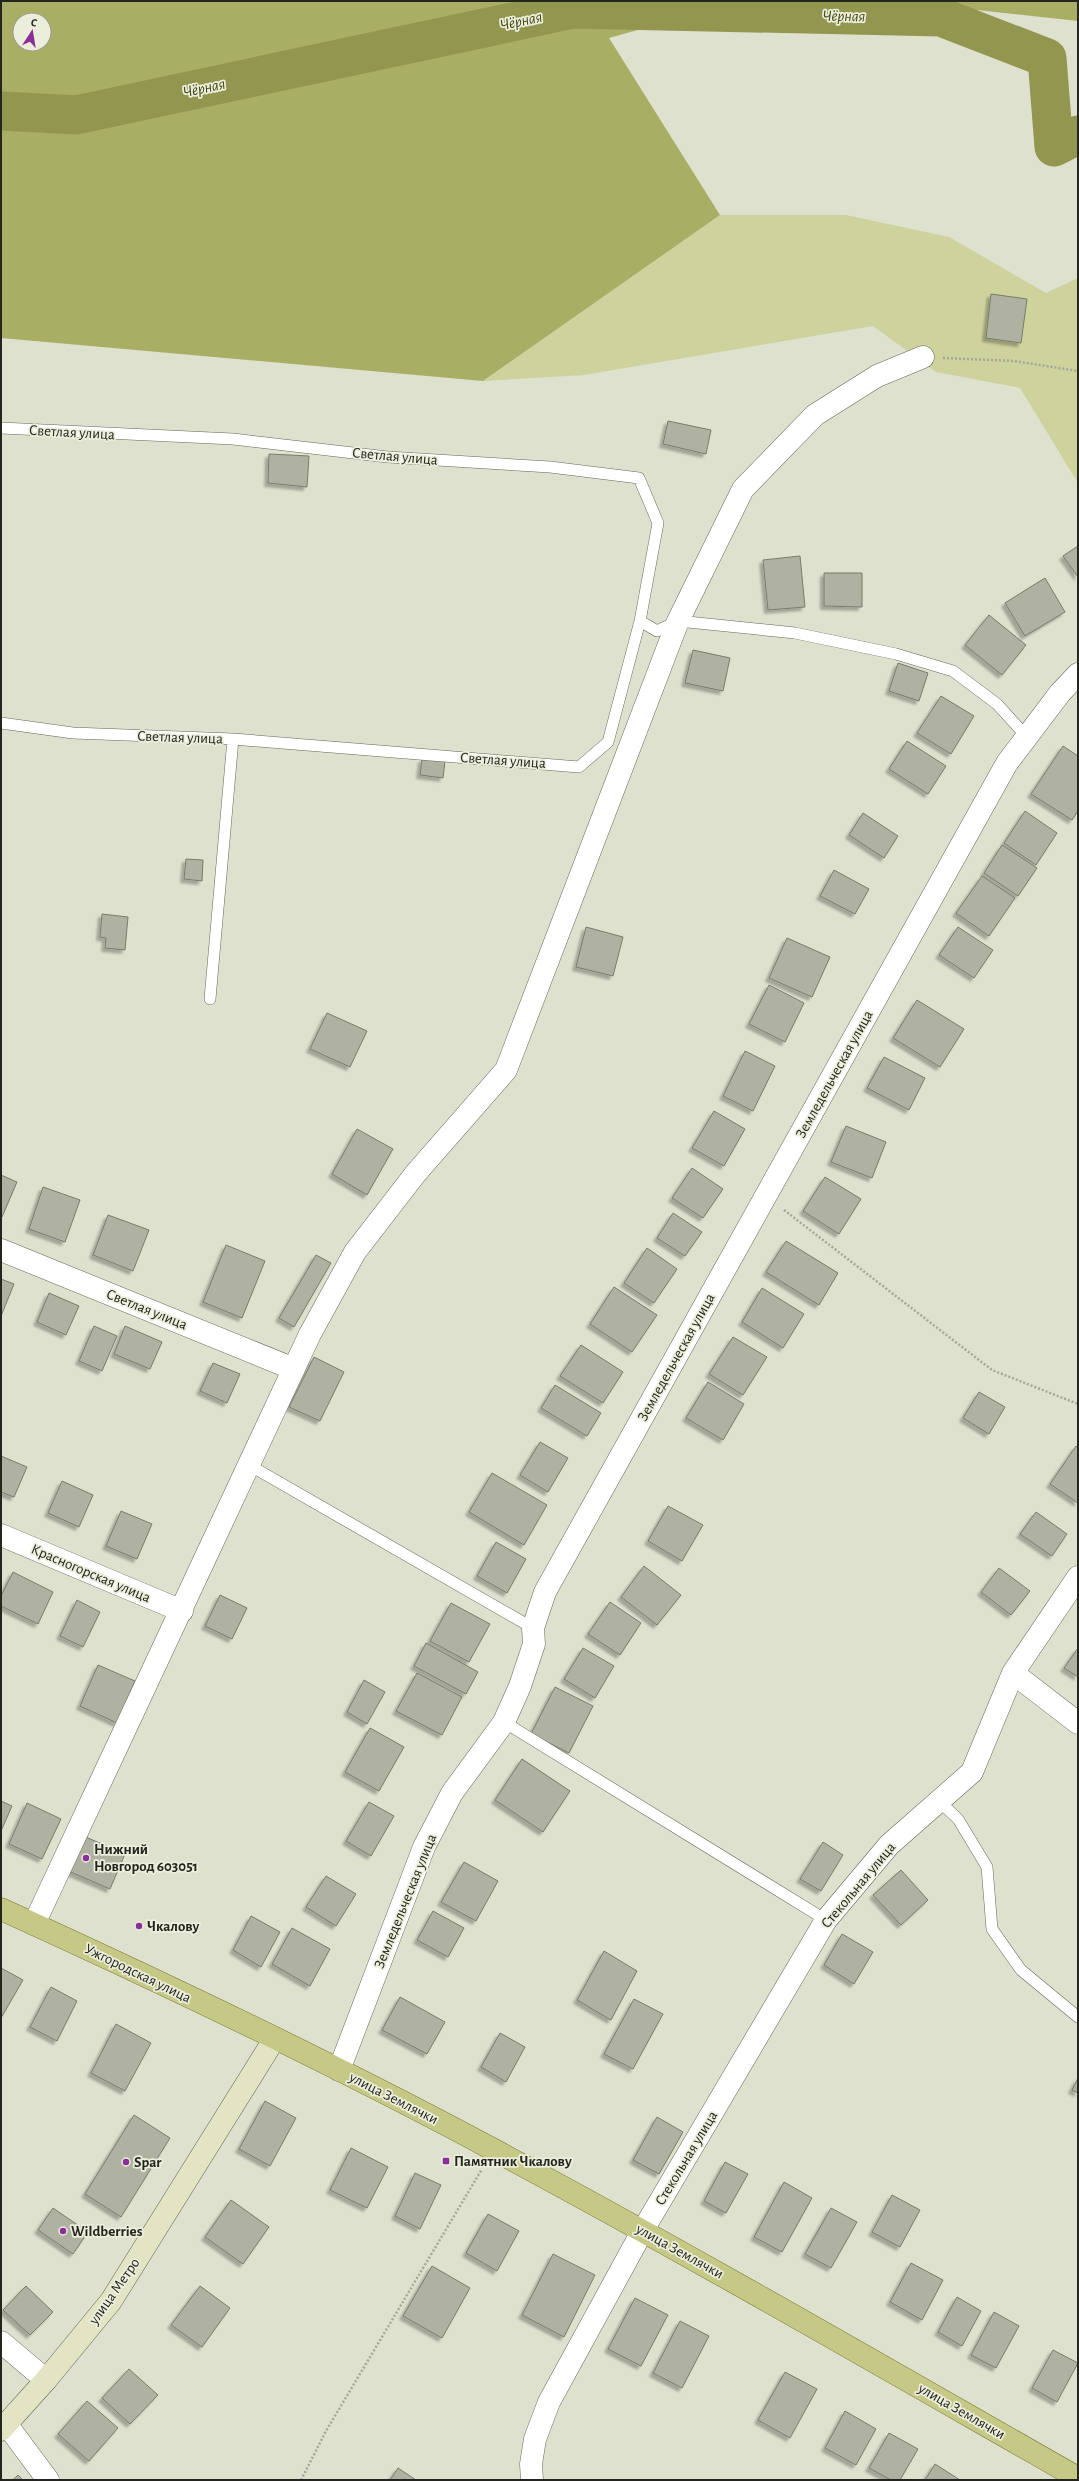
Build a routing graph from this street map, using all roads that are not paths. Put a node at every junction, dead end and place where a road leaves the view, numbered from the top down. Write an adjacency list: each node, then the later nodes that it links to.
1 (923, 357): 4 (street)
2 (1, 428): 3 (lane, Светлая улица)
3 (640, 621): 4 (lane); 8 (lane, Светлая улица)
4 (678, 621): 7 (lane); 11 (street)
5 (1078, 674): 7 (street, Земледельческая улица)
6 (1, 723): 8 (lane, Светлая улица)
7 (1027, 737): 16 (street, Земледельческая улица)
8 (233, 739): 9 (lane)
9 (210, 999)
10 (1, 1250): 11 (street, Светлая улица)
11 (294, 1369): 12 (street)
12 (249, 1466): 15 (street); 16 (lane)
13 (1, 1535): 15 (street, Красногорская улица)
14 (1078, 1577): 17 (street, Стекольная улица)
15 (182, 1611): 23 (street)
16 (533, 1628): 18 (street, Земледельческая улица)
17 (1013, 1673): 19 (street); 20 (street, Стекольная улица)
18 (504, 1722): 22 (lane); 26 (street, Земледельческая улица)
19 (1078, 1723)
20 (940, 1802): 22 (street, Стекольная улица); 24 (lane)
21 (3, 1914): 23 (main road, Ужгородская улица)
22 (826, 1920): 27 (street, Стекольная улица)
23 (34, 1924): 25 (main road, Ужгородская улица)
24 (1078, 2017)
25 (275, 2038): 26 (main road, улица Землячки); 29 (street, улица Метро)
26 (339, 2070): 27 (main road, улица Землячки)
27 (643, 2230): 31 (main road, улица Землячки); 33 (street, Стекольная улица)
28 (1, 2342): 29 (street)
29 (46, 2380): 30 (street, улица Метро)
30 (4, 2428): 32 (street)
31 (1078, 2478)
32 (48, 2480)
33 (532, 2480)

